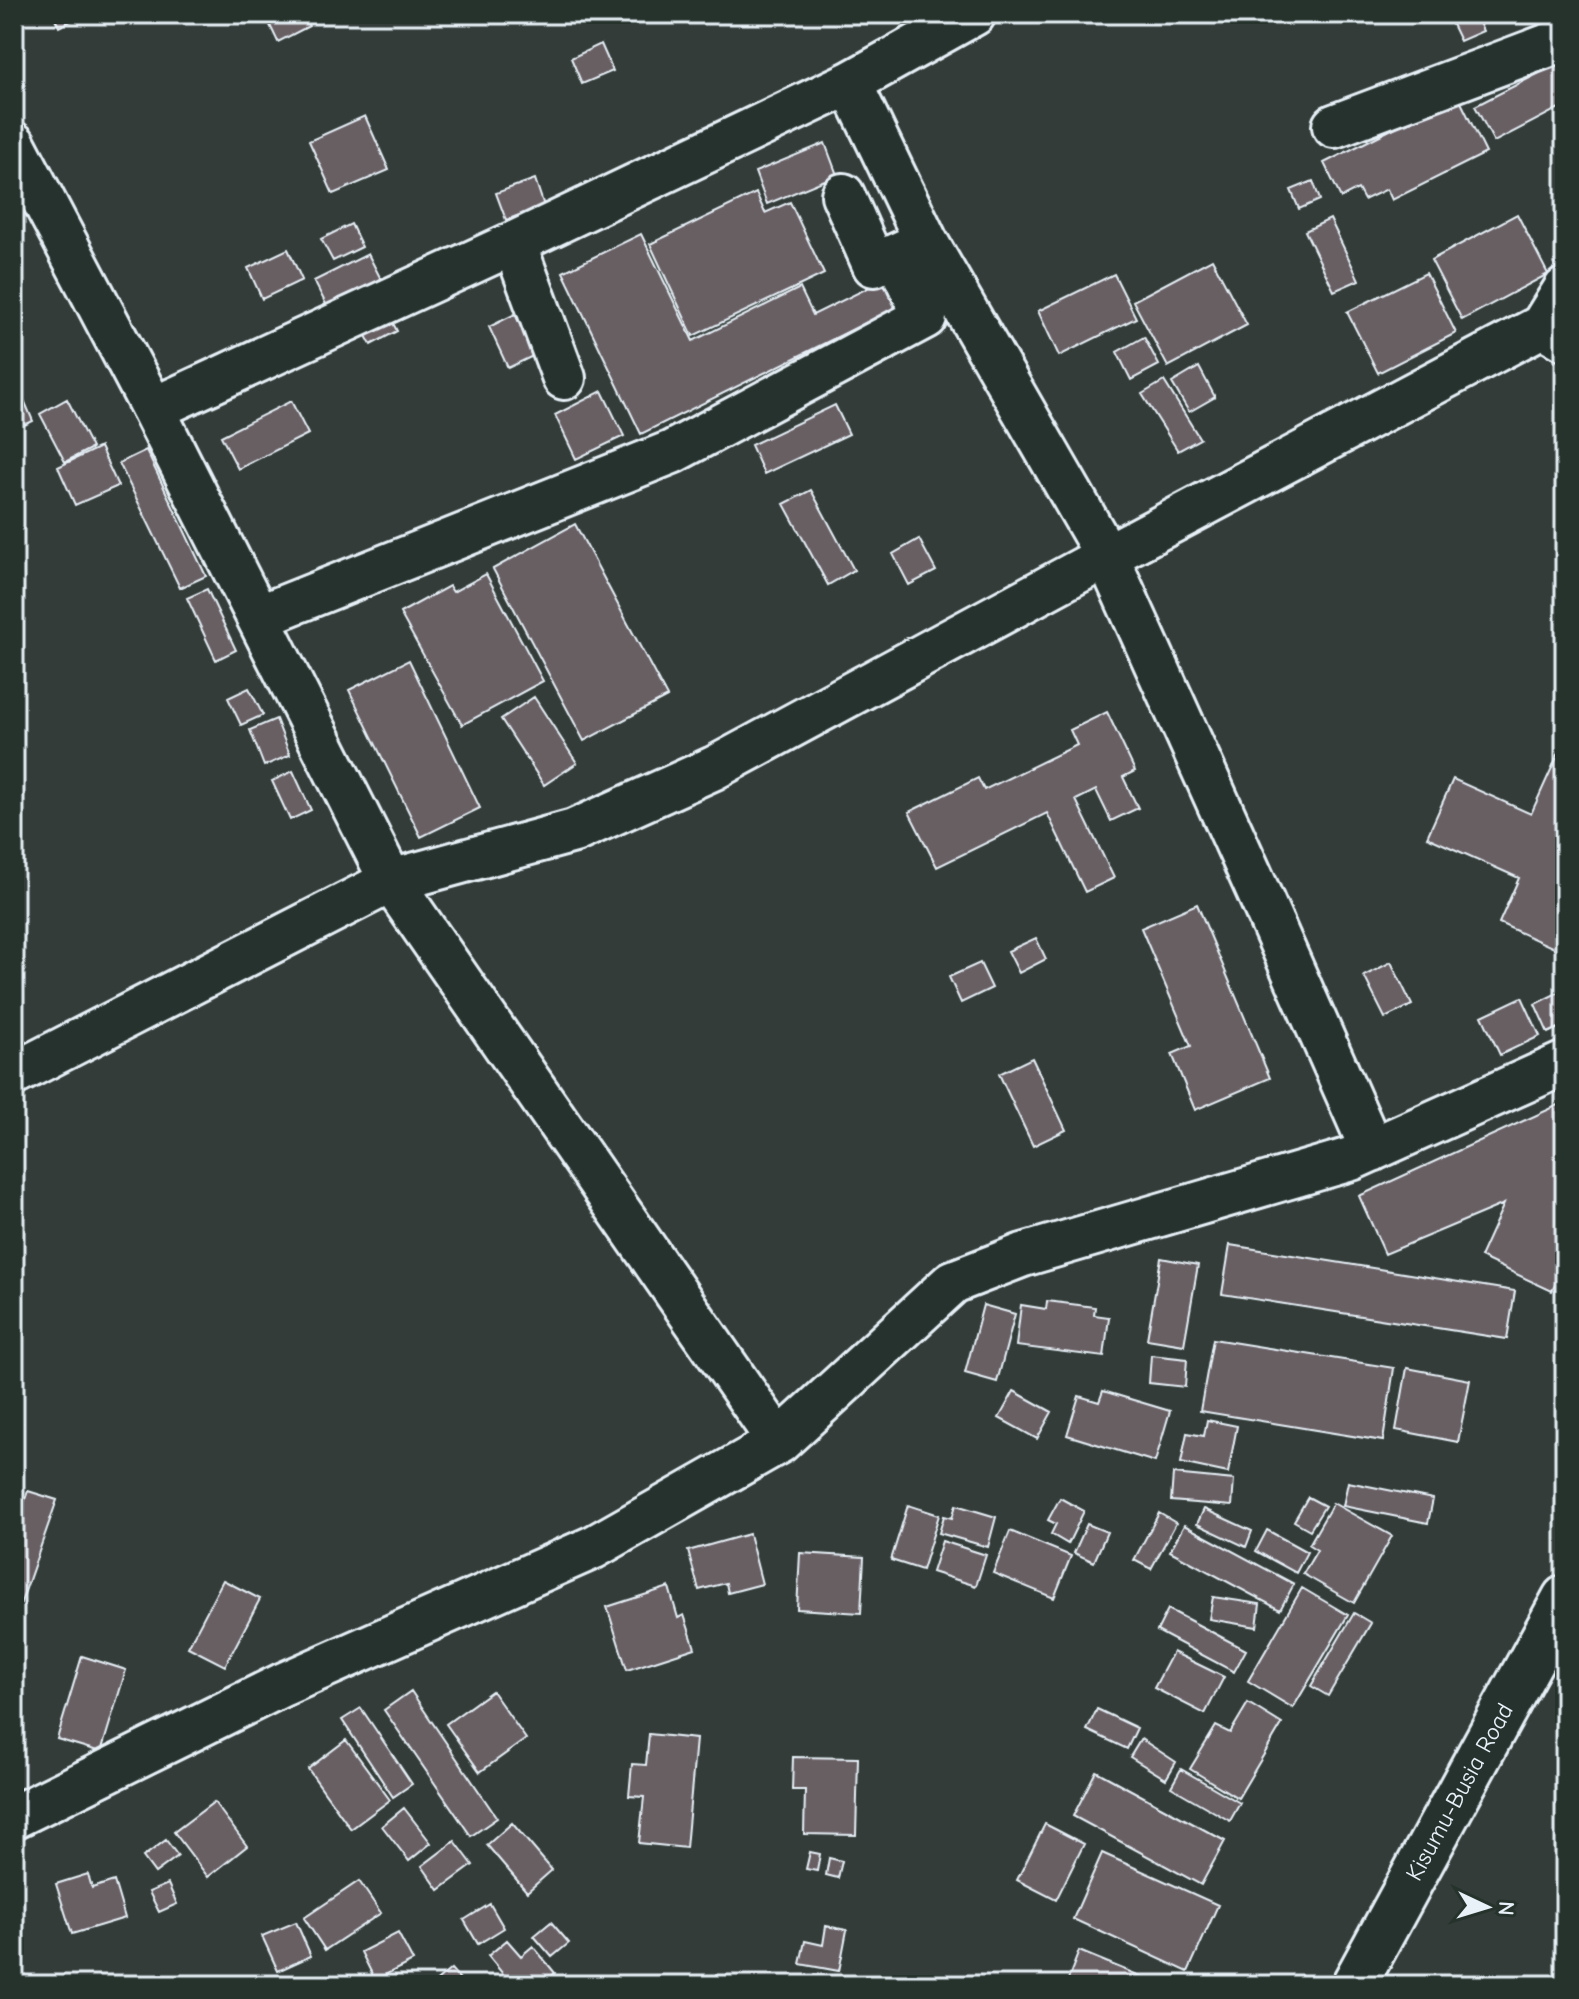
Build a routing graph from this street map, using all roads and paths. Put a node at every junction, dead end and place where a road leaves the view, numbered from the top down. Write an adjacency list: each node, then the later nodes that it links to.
1 (974, 14): 3 (street)
2 (1565, 39): 4 (street)
3 (850, 83): 7 (street); 8 (street)
4 (1334, 126)
5 (14, 144): 12 (street)
6 (843, 195): 8 (street)
7 (514, 243): 11 (street); 12 (street)
8 (911, 248): 13 (street); 14 (street)
9 (1565, 289): 10 (street)
10 (1553, 332): 13 (street)
11 (564, 378)
12 (153, 409): 14 (street)
13 (1107, 556): 15 (street); 18 (street)
14 (258, 617): 15 (street)
15 (391, 881): 17 (street); 19 (street)
16 (1565, 1063): 18 (street)
17 (14, 1074)
18 (1372, 1150): 19 (street)
19 (779, 1442): 21 (street)
20 (1565, 1598): 22 (highway, Kisumu-Busia Road)
21 (14, 1817)
22 (1354, 1985)

